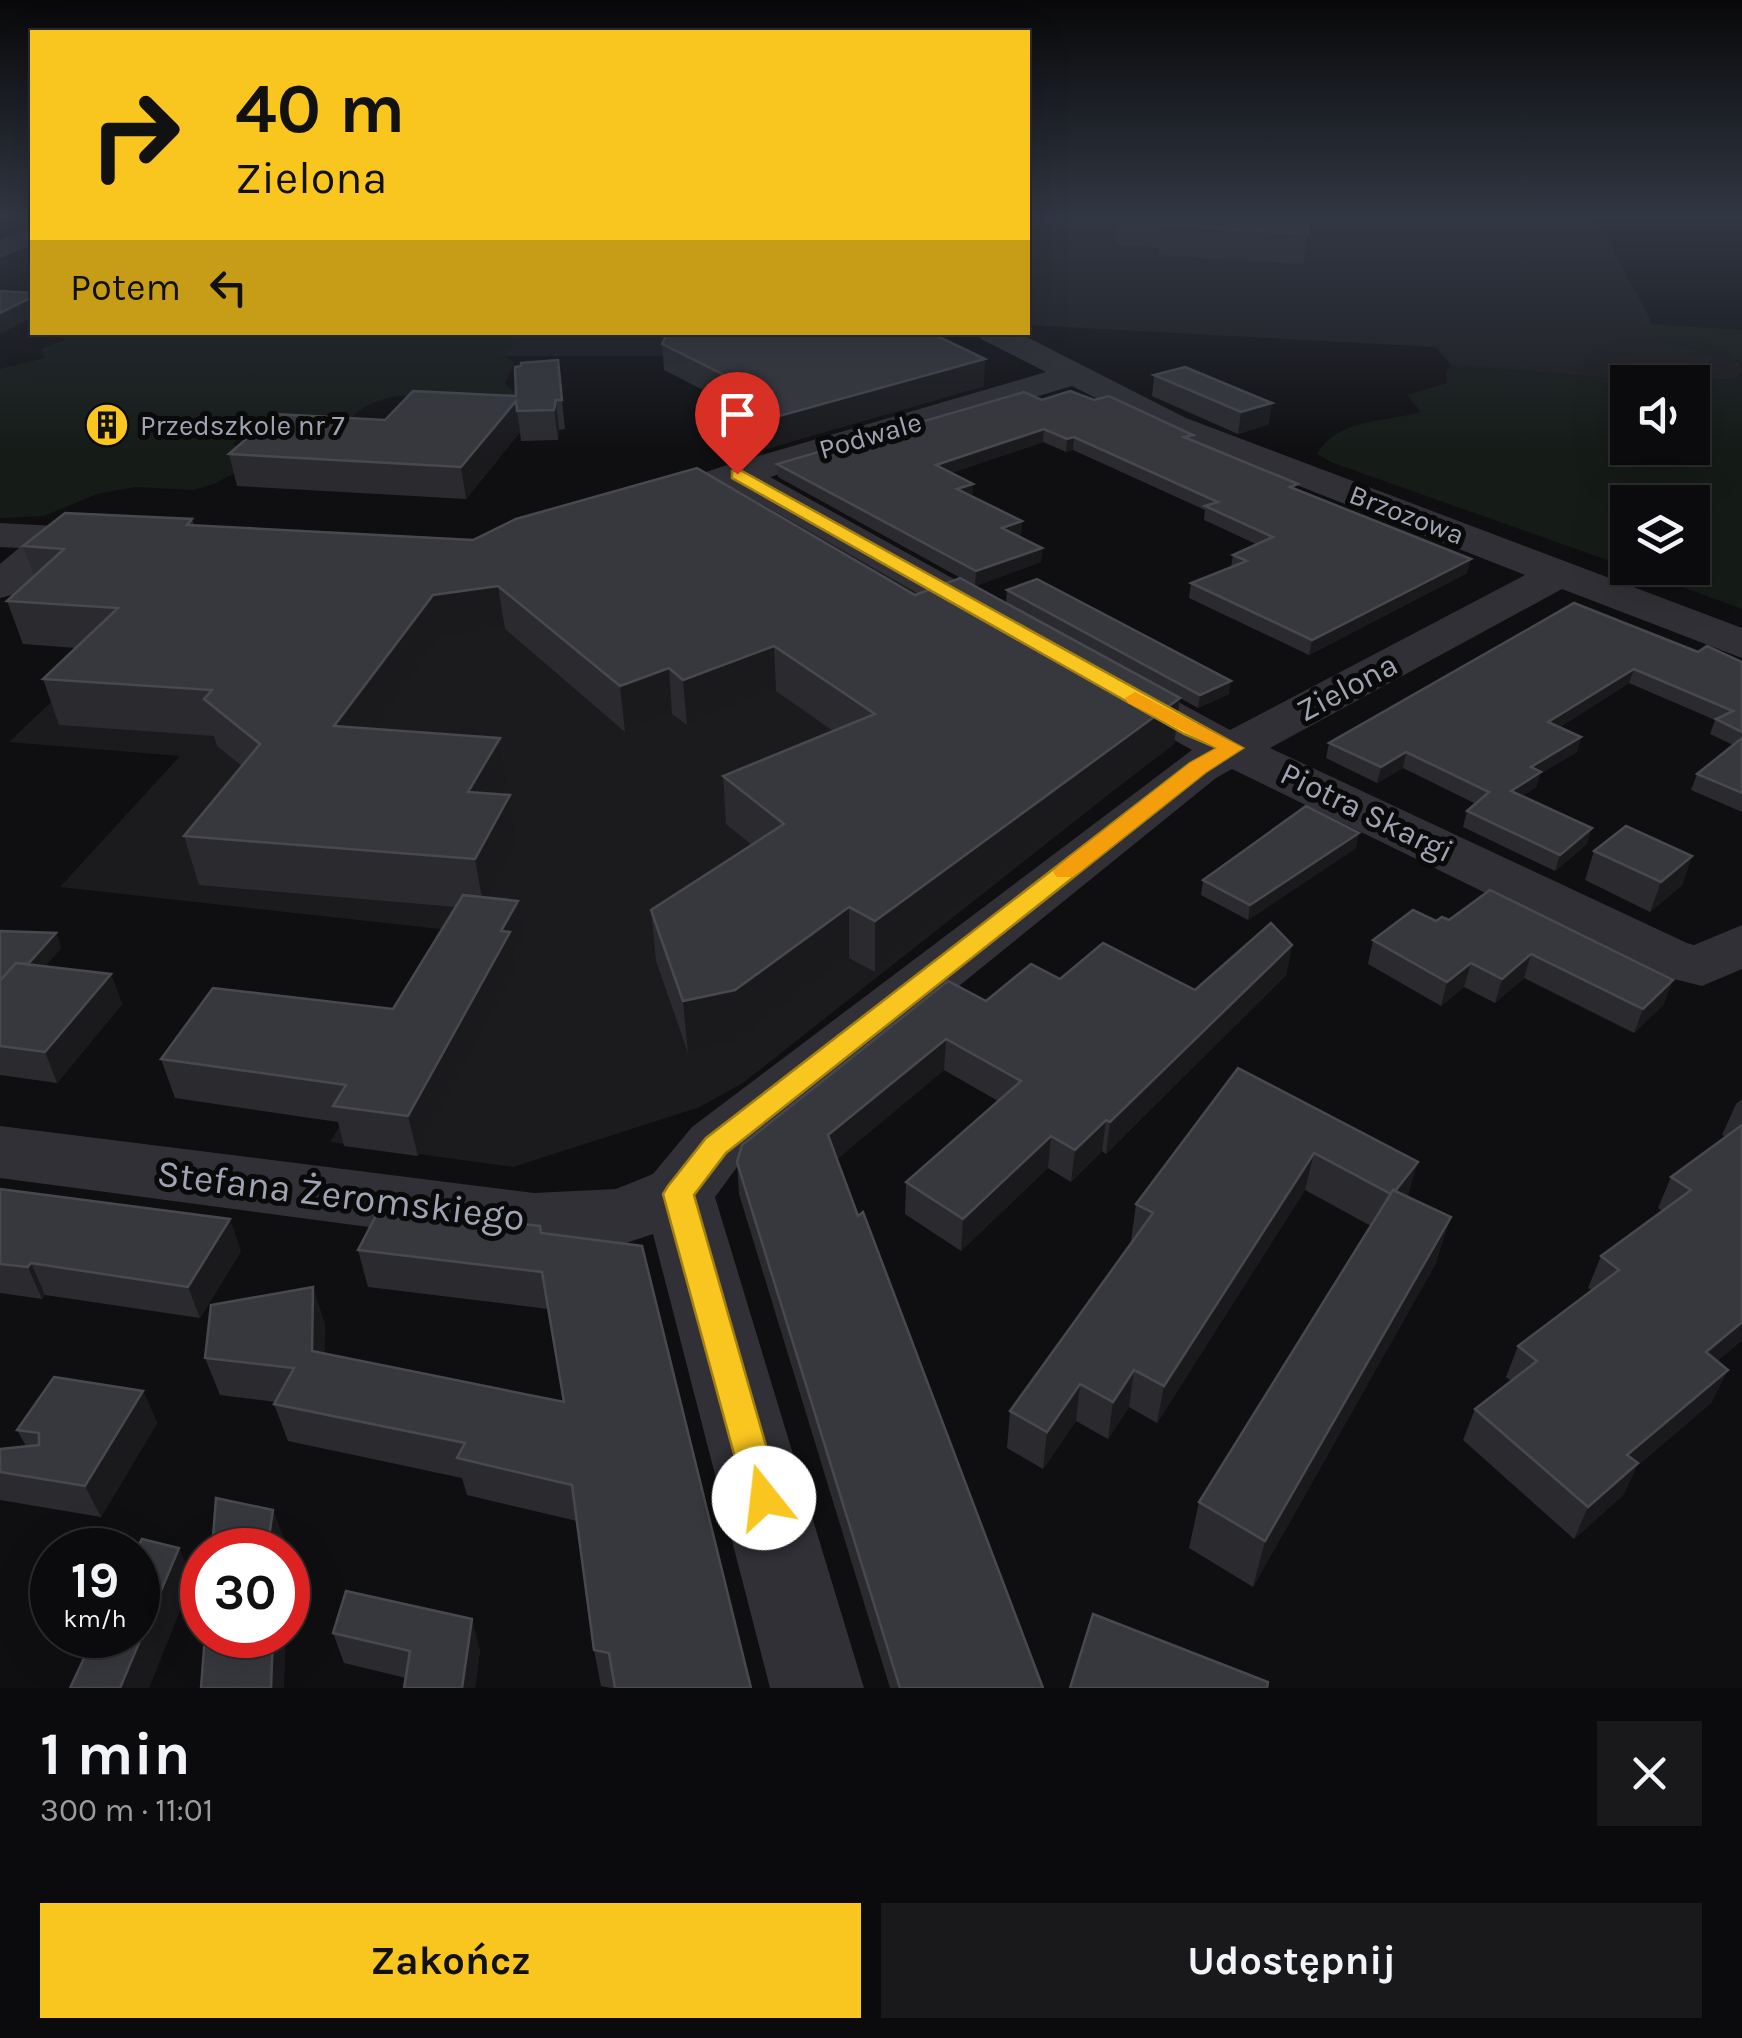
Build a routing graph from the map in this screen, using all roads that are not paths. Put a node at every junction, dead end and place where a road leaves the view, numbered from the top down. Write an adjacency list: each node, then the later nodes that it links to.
1 (998, 335): 2 (street, Brzozowa)
2 (1076, 374): 3 (street, Podwale); 8 (street, Brzozowa)
3 (737, 474): 4 (street, Podwale); 11 (street, Piotra Skargi)
4 (685, 490)
5 (0, 535): 6 (street)
6 (57, 538): 7 (street); 9 (street)
7 (156, 544)
8 (1562, 572): 10 (street, Brzozowa); 11 (street, Zielona)
9 (0, 585)
10 (1742, 644)
11 (1233, 748): 12 (street, Piotra Skargi); 14 (street, Zielona)
12 (1742, 944)
13 (0, 1152): 14 (street, Stefana Żeromskiego)
14 (678, 1194): 15 (street)
15 (817, 1688)

